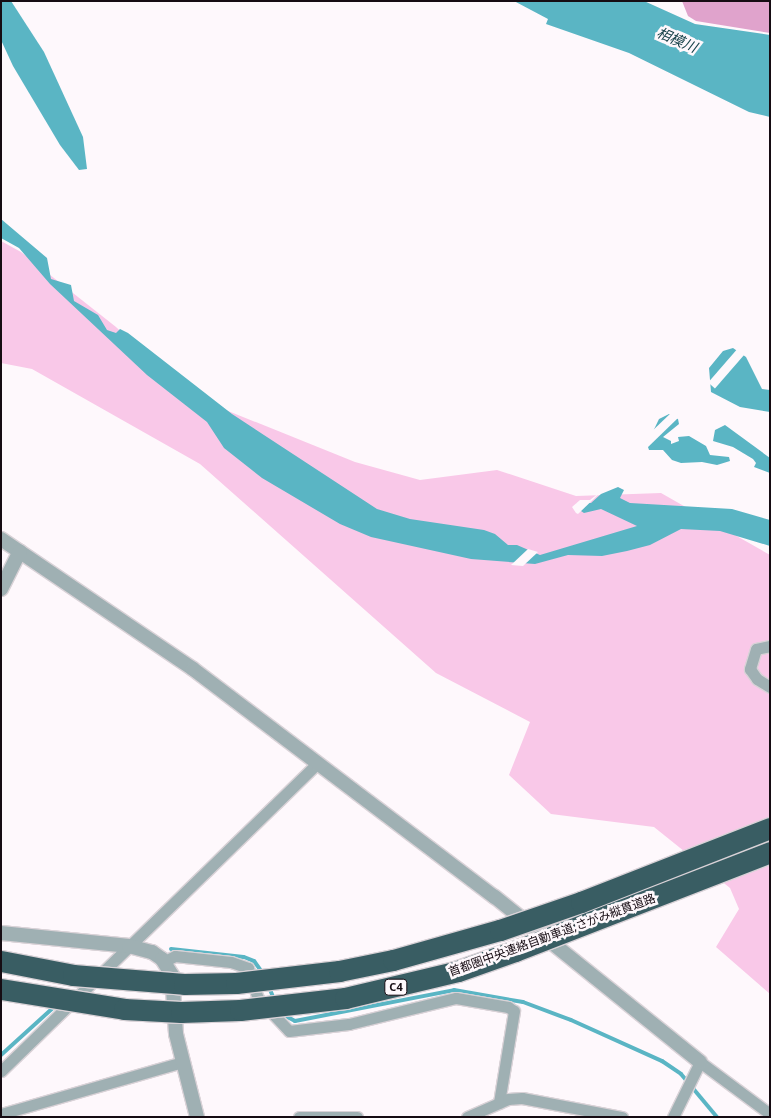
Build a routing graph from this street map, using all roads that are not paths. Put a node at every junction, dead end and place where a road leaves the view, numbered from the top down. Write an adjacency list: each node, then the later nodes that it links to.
1 (1, 539): 2 (street)
2 (20, 551): 3 (street); 6 (street)
3 (1, 589)
4 (770, 646): 5 (street)
5 (770, 687)
6 (317, 764): 10 (street); 15 (street)
7 (770, 828): 11 (highway, 首都圏中央連絡自動車道;さがみ縦貫道路 / C4, bridge)
8 (770, 852): 13 (highway, 首都圏中央連絡自動車道;さがみ縦貫道路 / C4, bridge)
9 (1, 932): 10 (street)
10 (128, 946): 12 (street); 16 (street)
11 (1, 961)
12 (163, 962): 14 (street); 17 (street)
13 (1, 989)
14 (182, 1062): 18 (street); 20 (street)
15 (697, 1068): 19 (street); 25 (street)
16 (1, 1071)
17 (493, 1110): 23 (street); 24 (street)
18 (1, 1114)
19 (770, 1114)
20 (197, 1117)
21 (299, 1117): 22 (street)
22 (357, 1117)
23 (467, 1117)
24 (622, 1117)
25 (673, 1117)

